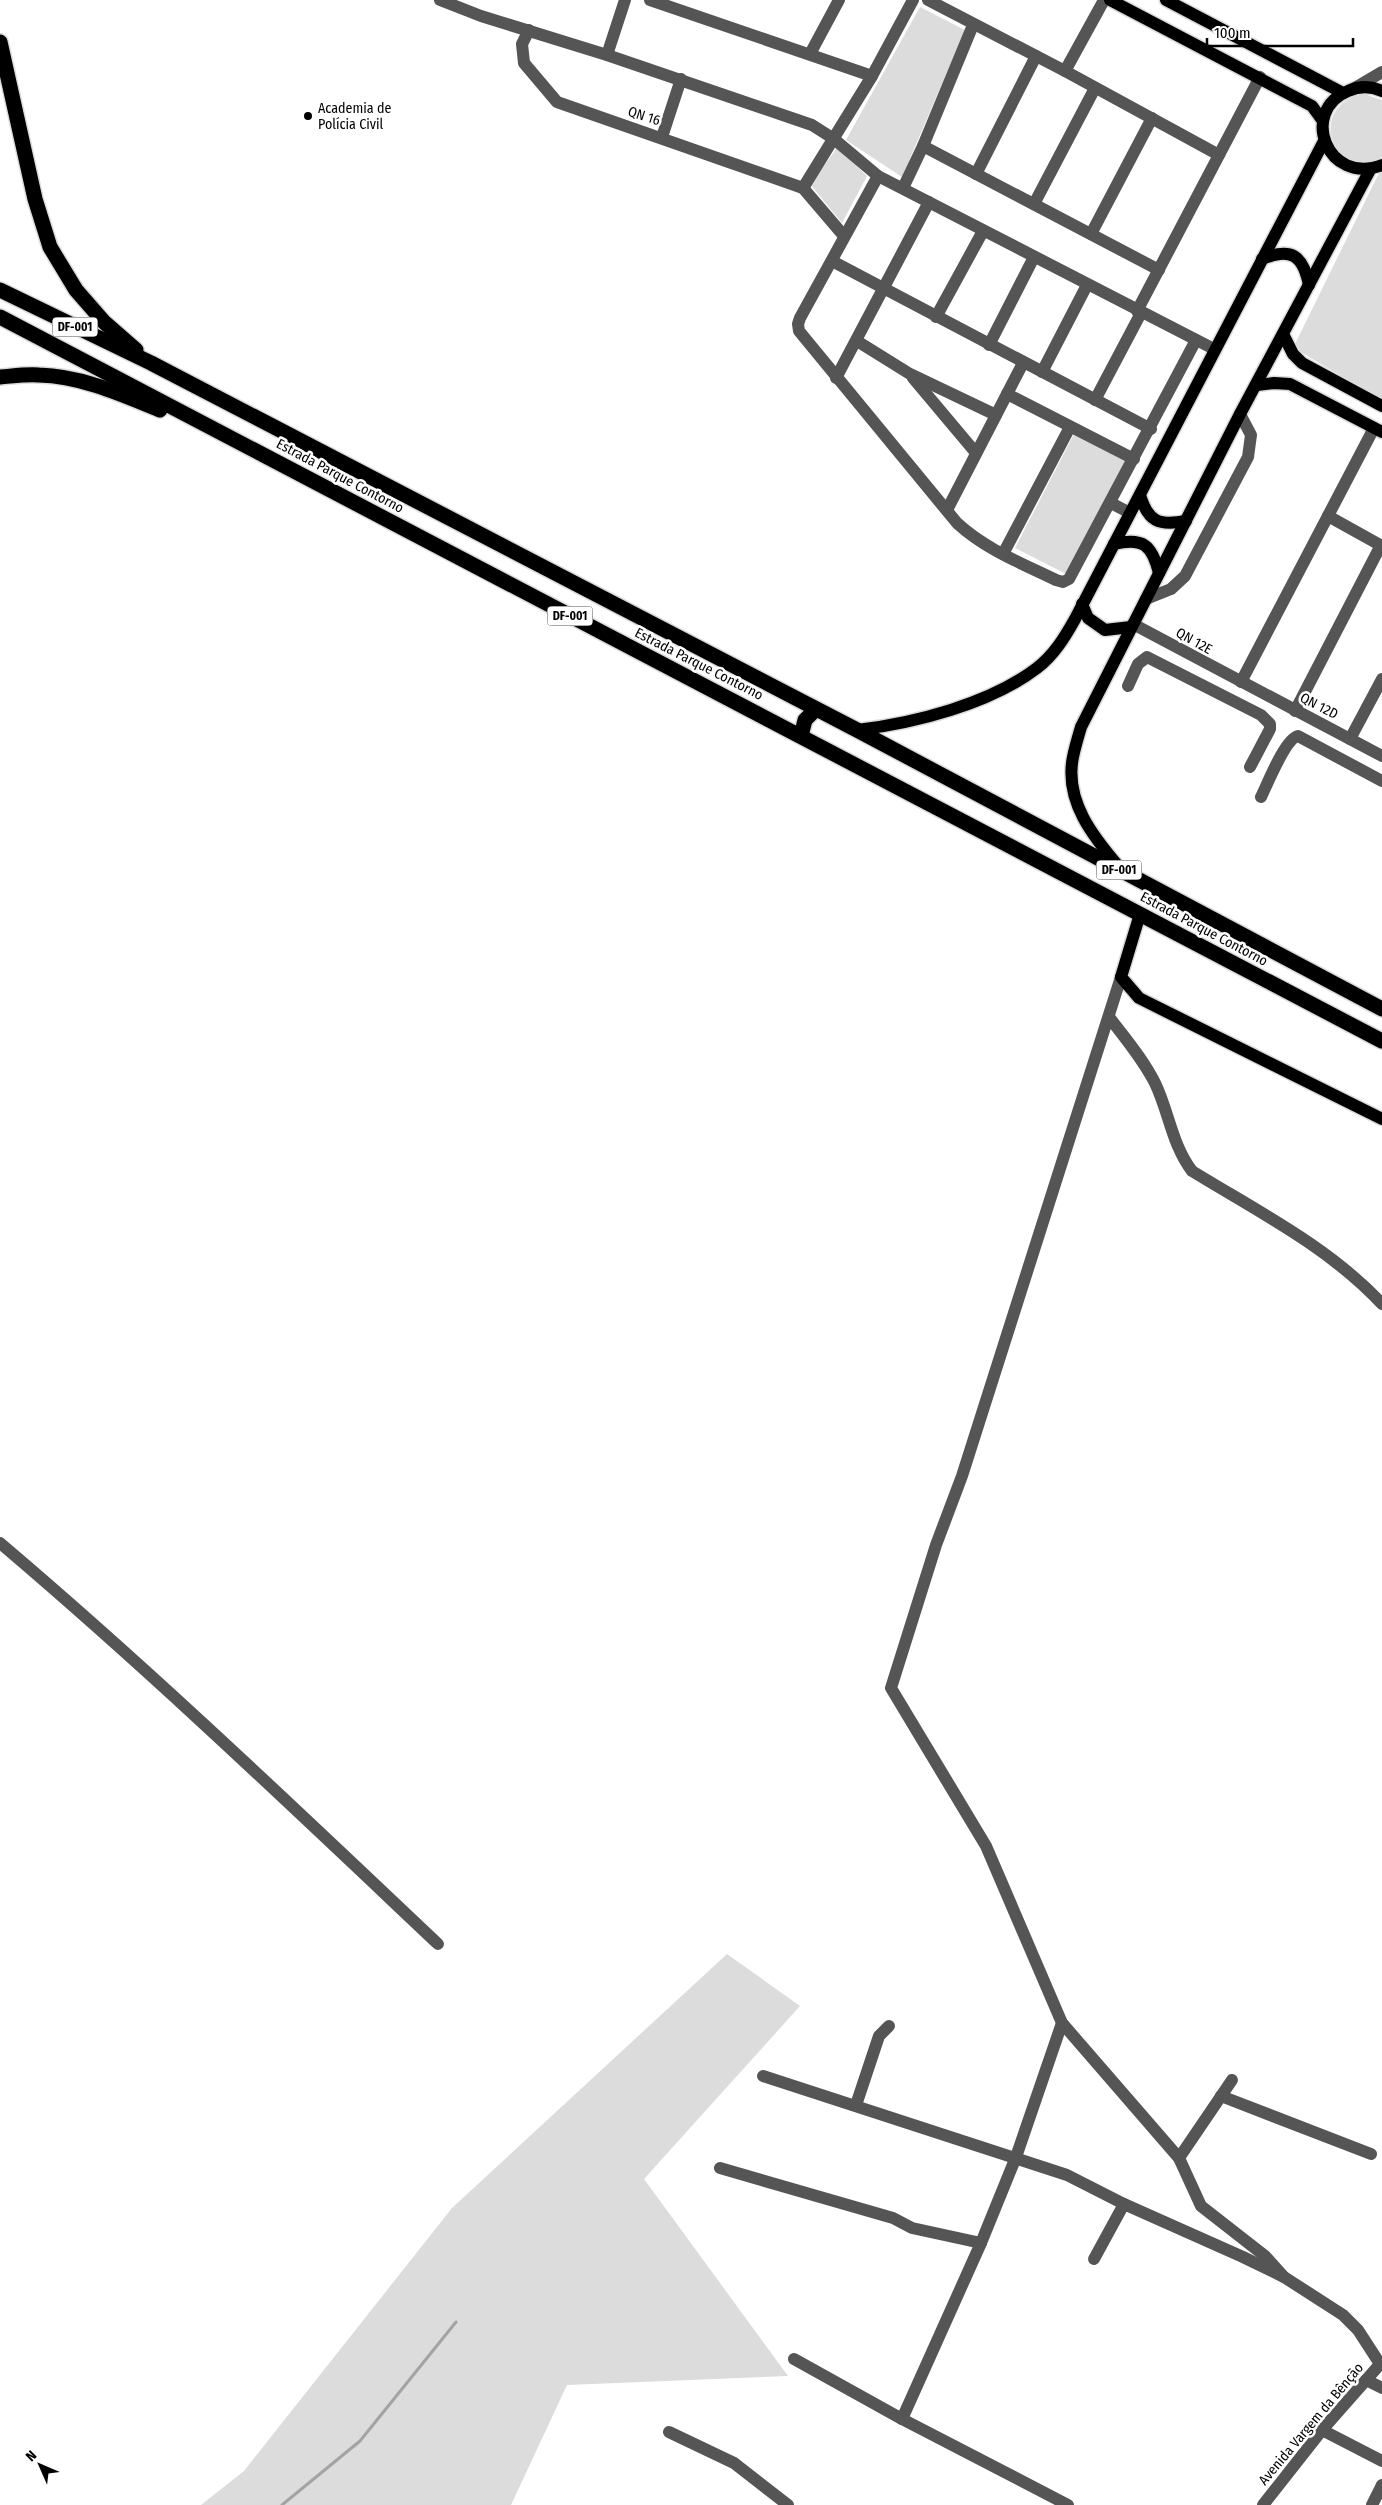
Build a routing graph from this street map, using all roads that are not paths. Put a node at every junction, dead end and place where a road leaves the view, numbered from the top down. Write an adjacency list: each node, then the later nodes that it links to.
1 (440, 0): 11 (street)
2 (625, 0): 14 (street)
3 (839, 0): 13 (street)
4 (913, 0): 18 (street)
5 (928, 0): 10 (street)
6 (1104, 0): 16 (street)
7 (1110, 0): 19 (main road)
8 (1166, 0): 22 (main road)
9 (655, 1): 13 (street)
10 (973, 25): 15 (street); 29 (street)
11 (529, 30): 14 (street); 26 (street, QN 16)
12 (0, 42): 57 (highway)
13 (810, 54): 18 (street)
14 (606, 55): 20 (street)
15 (1036, 56): 16 (street); 32 (street)
16 (1065, 71): 21 (street)
17 (1382, 72): 22 (street)
18 (872, 76): 27 (street)
19 (1260, 78): 25 (main road); 30 (street)
20 (681, 79): 26 (street); 27 (street)
21 (1095, 88): 24 (street); 37 (street)
22 (1349, 90): 23 (main road); 25 (main road)
23 (1382, 91)
24 (1152, 118): 30 (street); 39 (street)
25 (1323, 121): 28 (main road)
26 (662, 137): 34 (street, QN 16)
27 (834, 139): 33 (street); 34 (street)
28 (1324, 141): 31 (main road); 42 (main road)
29 (923, 146): 32 (street); 35 (street)
30 (1219, 155): 44 (street)
31 (1376, 168): 46 (main road)
32 (976, 174): 37 (street)
33 (878, 176): 35 (street); 40 (street)
34 (803, 188): 40 (street)
35 (903, 188): 36 (street)
36 (929, 202): 38 (street); 47 (street)
37 (1034, 204): 39 (street)
38 (983, 231): 41 (street); 51 (street)
39 (1091, 234): 44 (street)
40 (844, 236): 43 (street)
41 (1034, 257): 45 (street); 55 (street)
42 (1262, 259): 46 (main road); 56 (main road)
43 (832, 261): 47 (street); 62 (street)
44 (1159, 270): 49 (street)
45 (1087, 285): 49 (street); 59 (street)
46 (1309, 285): 52 (main road)
47 (884, 289): 51 (street); 54 (street)
48 (0, 290): 57 (highway, Estrada Parque Contorno / DF-001)
49 (1139, 312): 53 (street); 65 (street)
50 (0, 317): 72 (highway, Estrada Parque Contorno / DF-001)
51 (936, 317): 55 (street)
52 (1283, 334): 63 (main road); 66 (main road)
53 (1196, 340): 56 (street); 70 (street)
54 (857, 341): 60 (street); 62 (street)
55 (989, 346): 58 (street)
56 (1214, 349): 75 (main road)
57 (150, 363): 93 (highway, Estrada Parque Contorno / DF-001)
58 (1023, 363): 59 (street); 64 (street)
59 (1042, 372): 65 (street)
60 (910, 374): 68 (street); 73 (street)
61 (0, 377): 72 (highway)
62 (836, 378): 77 (street)
63 (1256, 385): 67 (main road); 71 (main road)
64 (1007, 394): 68 (street); 69 (street)
65 (1095, 400): 70 (street)
66 (1382, 406)
67 (1240, 414): 80 (main road); 85 (street)
68 (996, 415): 73 (street)
69 (1070, 427): 74 (street); 83 (street)
70 (1151, 429): 74 (street)
71 (1378, 430): 79 (street)
72 (238, 441): 96 (highway, Estrada Parque Contorno / DF-001)
73 (976, 453): 77 (street)
74 (1134, 459): 76 (street)
75 (1140, 496): 78 (main road); 80 (main road)
76 (1111, 503): 78 (street); 83 (street)
77 (947, 510): 83 (street)
78 (1130, 513): 81 (main road)
79 (1328, 516): 82 (street); 89 (street)
80 (1186, 521): 84 (main road)
81 (1114, 544): 84 (main road); 86 (main road)
82 (1382, 546): 94 (street)
83 (1003, 554)
84 (1159, 573): 85 (main road)
85 (1146, 599): 87 (main road)
86 (1082, 604): 87 (main road); 95 (main road)
87 (1132, 626): 88 (street, QN 12E); 103 (main road)
88 (1220, 672): 89 (street, QN 12E); 92 (street)
89 (1241, 682): 94 (street, QN 12D)
90 (1381, 683): 97 (street)
91 (1128, 686): 92 (street)
92 (1211, 690): 99 (street)
93 (815, 710): 95 (highway, Estrada Parque Contorno / DF-001); 96 (highway)
94 (1295, 710): 97 (street, QN 12D)
95 (857, 730): 103 (highway, Estrada Parque Contorno / DF-001)
96 (802, 736): 104 (highway, Estrada Parque Contorno / DF-001)
97 (1350, 739): 98 (street, QN 12D)
98 (1379, 755): 100 (street)
99 (1250, 767)
100 (1367, 773): 101 (street); 102 (street)
101 (1382, 781)
102 (1262, 796)
103 (1123, 872): 106 (highway, Estrada Parque Contorno / DF-001)
104 (1140, 914): 105 (main road); 108 (highway, Estrada Parque Contorno / DF-001)
105 (1121, 977): 107 (street); 109 (main road)
106 (1382, 1009)
107 (1109, 1017): 110 (street); 113 (street)
108 (1382, 1041)
109 (1382, 1119)
110 (1382, 1304)
111 (0, 1543): 112 (street)
112 (438, 1944)
113 (1062, 2023): 120 (street); 121 (street)
114 (889, 2026): 118 (street)
115 (763, 2076): 118 (street)
116 (1232, 2080): 117 (street)
117 (1221, 2096): 119 (street); 121 (street)
118 (856, 2105): 120 (street)
119 (1372, 2154)
120 (1016, 2157): 123 (street); 124 (street)
121 (1179, 2158): 126 (street)
122 (720, 2168): 124 (street)
123 (1124, 2204): 125 (street); 126 (street)
124 (981, 2243): 131 (street)
125 (1094, 2259)
126 (1284, 2278): 128 (street)
127 (794, 2359): 131 (street)
128 (1381, 2363): 129 (street, Avenida Vargem da Bênção)
129 (1366, 2380): 130 (street); 132 (street, Avenida Vargem da Bênção)
130 (1382, 2388)
131 (902, 2419): 137 (street)
132 (1322, 2430): 134 (street); 138 (street, Avenida Vargem da Bênção)
133 (669, 2432): 136 (street)
134 (1382, 2461)
135 (1382, 2485): 139 (street)
136 (788, 2505)
137 (1068, 2505)
138 (1263, 2505)
139 (1372, 2505)

